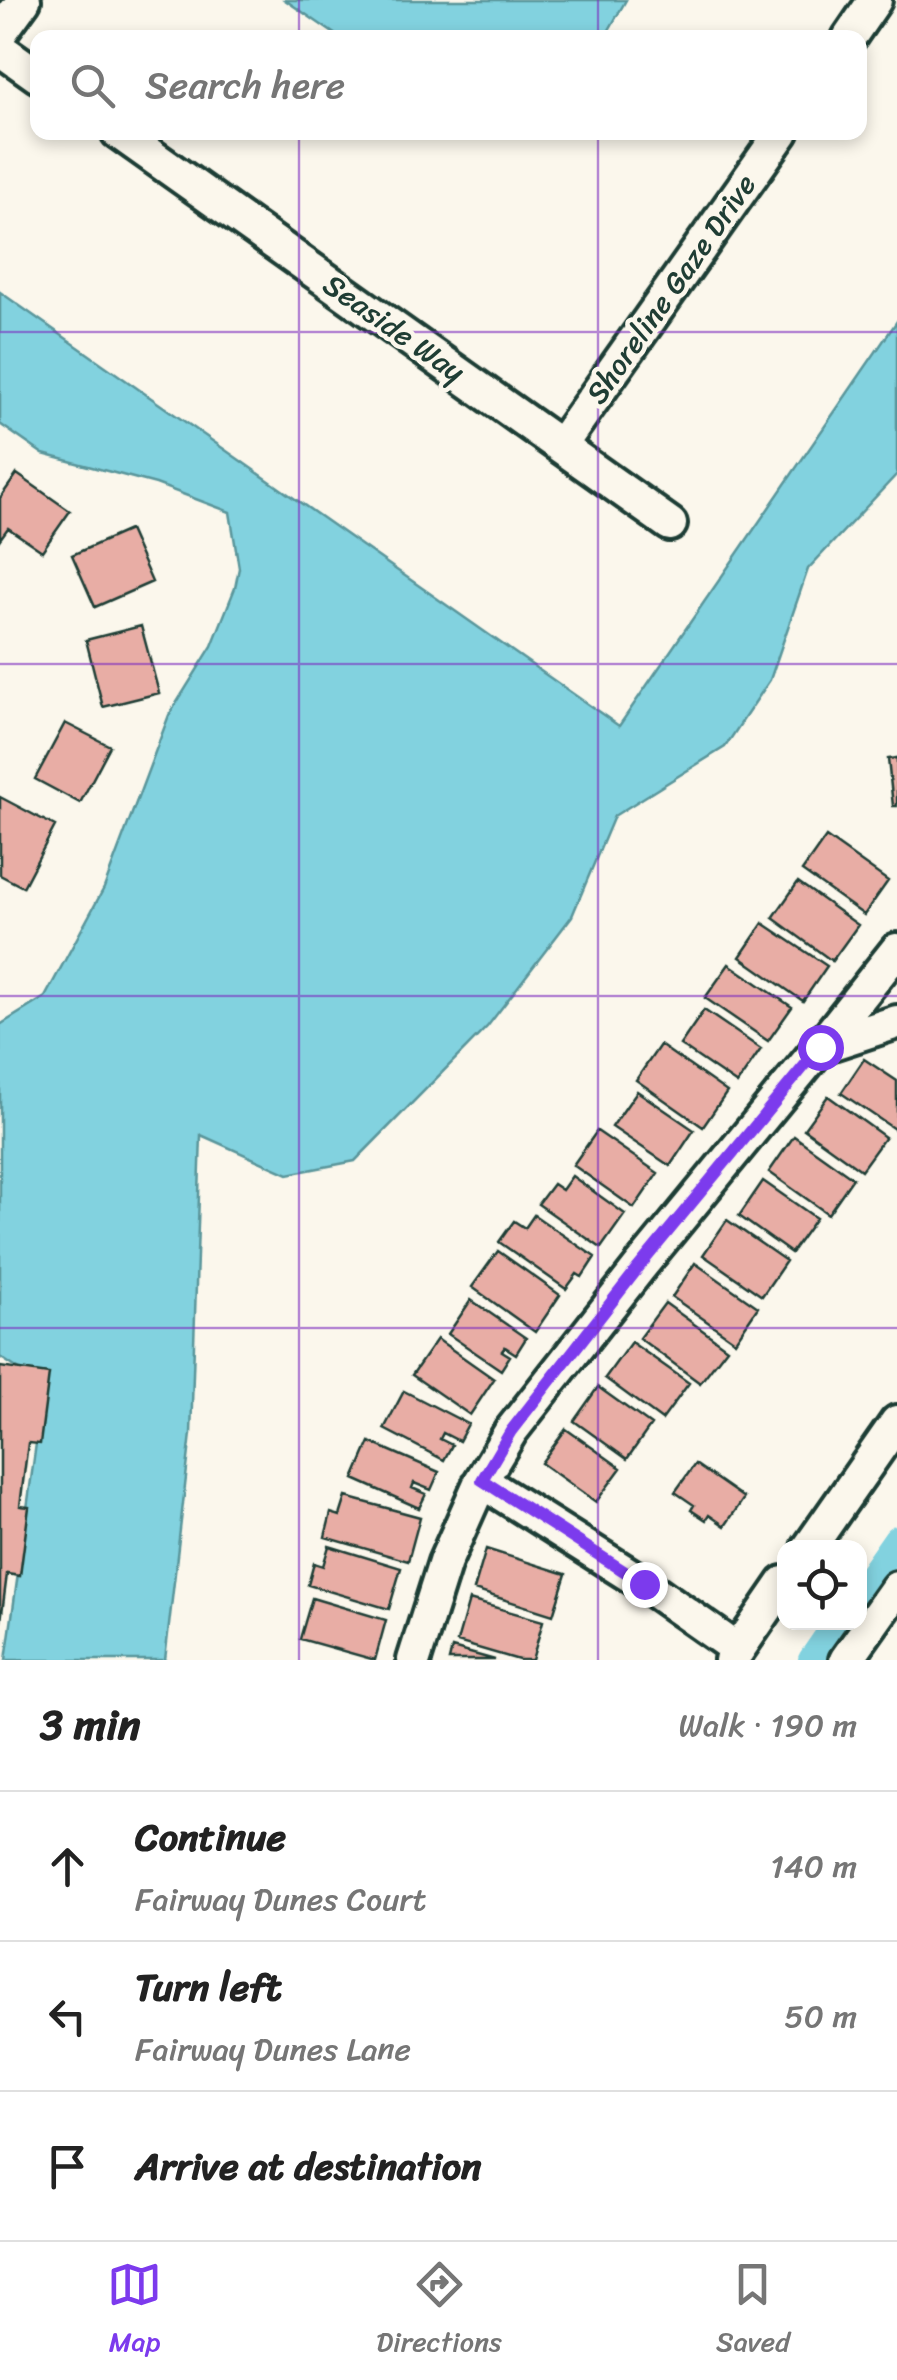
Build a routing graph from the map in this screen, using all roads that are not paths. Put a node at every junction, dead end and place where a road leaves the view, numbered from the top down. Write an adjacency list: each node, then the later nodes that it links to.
1 (24, 0): 4 (street)
2 (875, 0): 3 (street)
3 (854, 30)
4 (0, 33)
5 (0, 49): 6 (street)
6 (30, 70)
7 (129, 140): 9 (street, Seaside Way)
8 (776, 140): 9 (street, Shoreline Gaze Drive)
9 (560, 446): 10 (street, Seaside Way)
10 (670, 524)
11 (897, 950): 13 (street)
12 (897, 1022): 13 (street)
13 (820, 1047): 15 (street)
14 (897, 1422): 16 (street)
15 (482, 1480): 19 (street); 20 (street)
16 (816, 1540)
17 (897, 1588): 21 (street)
18 (777, 1593): 19 (street)
19 (735, 1655)
20 (414, 1660)
21 (846, 1660)

